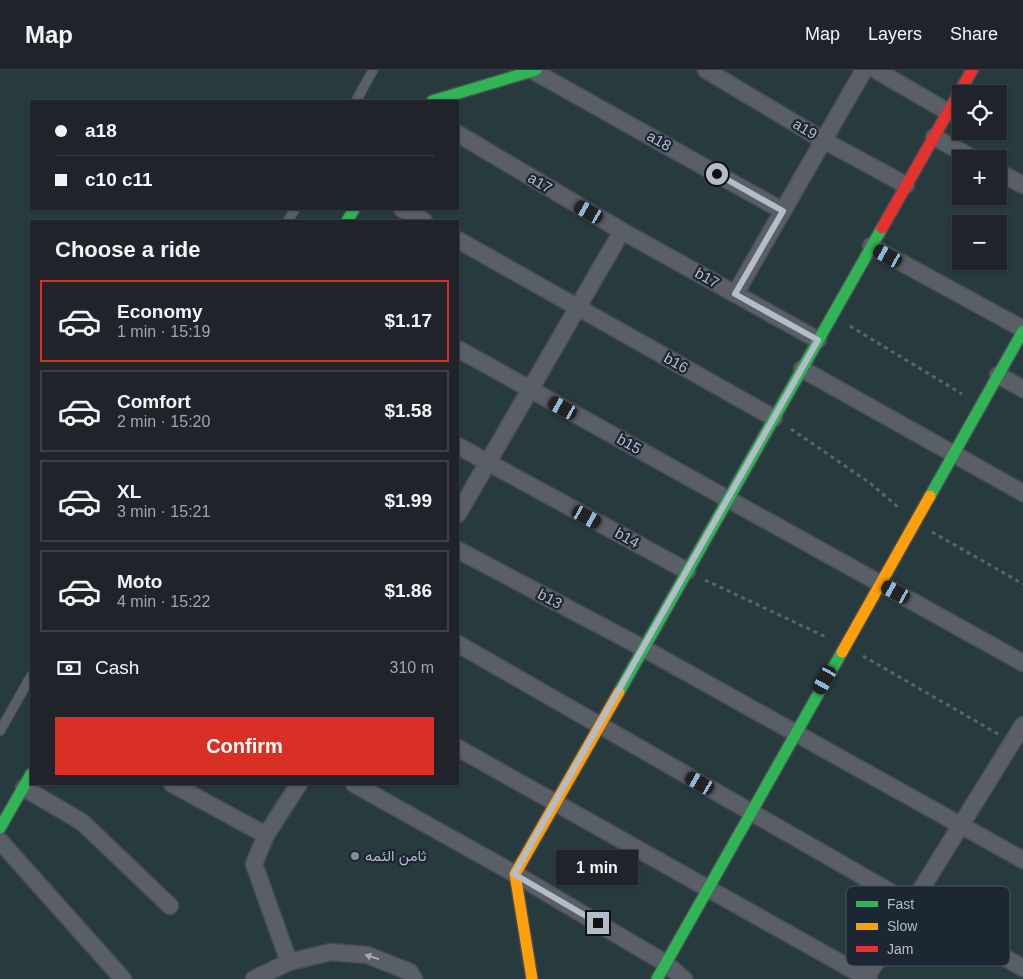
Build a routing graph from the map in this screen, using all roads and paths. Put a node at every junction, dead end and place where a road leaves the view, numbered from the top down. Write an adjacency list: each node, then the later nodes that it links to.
1 (374, 70): 7 (lane)
2 (706, 70): 12 (street, a19)
3 (864, 70): 12 (street)
4 (876, 70): 9 (street)
5 (972, 70): 9 (street)
6 (536, 71): 8 (street); 18 (street, a18)
7 (357, 100)
8 (435, 100)
9 (948, 112): 11 (street)
10 (459, 135): 20 (street, a17)
11 (934, 137): 13 (street); 15 (street)
12 (823, 140): 15 (street, a19); 18 (street)
13 (958, 150)
14 (1007, 176): 16 (street)
15 (906, 185): 22 (street)
16 (1023, 185)
17 (404, 210): 19 (street)
18 (783, 211): 23 (street)
19 (422, 220)
20 (622, 231): 23 (street, b17); 24 (street)
21 (459, 241): 24 (street, b16)
22 (871, 246): 25 (street); 26 (street)
23 (735, 294): 27 (street, b17)
24 (578, 308): 31 (street); 34 (street, b16)
25 (833, 315): 27 (street); 33 (path)
26 (1023, 330): 30 (street)
27 (818, 340): 29 (street)
28 (459, 350): 31 (street, b15)
29 (802, 369): 34 (street); 36 (street)
30 (998, 375): 32 (street); 33 (street)
31 (530, 389): 37 (street); 39 (street, b15)
32 (1023, 389)
33 (981, 405): 36 (street)
34 (774, 418): 39 (street); 41 (path)
35 (459, 447): 37 (street, b14)
36 (953, 454): 38 (street); 41 (street)
37 (487, 463): 40 (street); 43 (street, b14)
38 (1023, 493)
39 (728, 499): 43 (street); 44 (street, b15)
40 (459, 512)
41 (915, 522): 44 (street); 45 (path)
42 (459, 551): 48 (street, b13)
43 (687, 571): 47 (path); 48 (street)
44 (880, 583): 47 (street); 49 (street, b15)
45 (1023, 584)
46 (459, 645): 51 (street)
47 (845, 646): 54 (street); 55 (path)
48 (643, 648): 51 (street); 54 (street, b13)
49 (1023, 663)
50 (30, 678): 53 (lane)
51 (599, 725): 62 (street); 63 (street)
52 (1023, 725): 55 (street)
53 (0, 731)
54 (796, 732): 63 (street); 64 (street, b13)
55 (1012, 742): 64 (street)
56 (459, 749): 62 (street)
57 (27, 781): 65 (street)
58 (32, 785): 73 (street)
59 (174, 785): 66 (street)
60 (298, 785): 66 (street)
61 (356, 785): 69 (street)
62 (555, 803): 69 (street); 72 (street)
63 (751, 812): 70 (street); 72 (street)
64 (961, 824): 68 (street, b13); 71 (street)
65 (0, 828)
66 (266, 835): 75 (street)
67 (0, 841): 80 (street)
68 (1023, 860)
69 (514, 874): 76 (street); 83 (street)
70 (880, 886)
71 (923, 886)
72 (708, 888): 76 (street); 79 (street)
73 (170, 906)
74 (1010, 961): 78 (street)
75 (289, 962): 81 (street); 82 (street, one-way to 75)
76 (665, 963): 84 (street); 85 (street)
77 (874, 966): 79 (street)
78 (1023, 968)
79 (867, 978)
80 (123, 979)
81 (254, 979)
82 (414, 979)
83 (532, 979)
84 (657, 979)
85 (684, 979)

